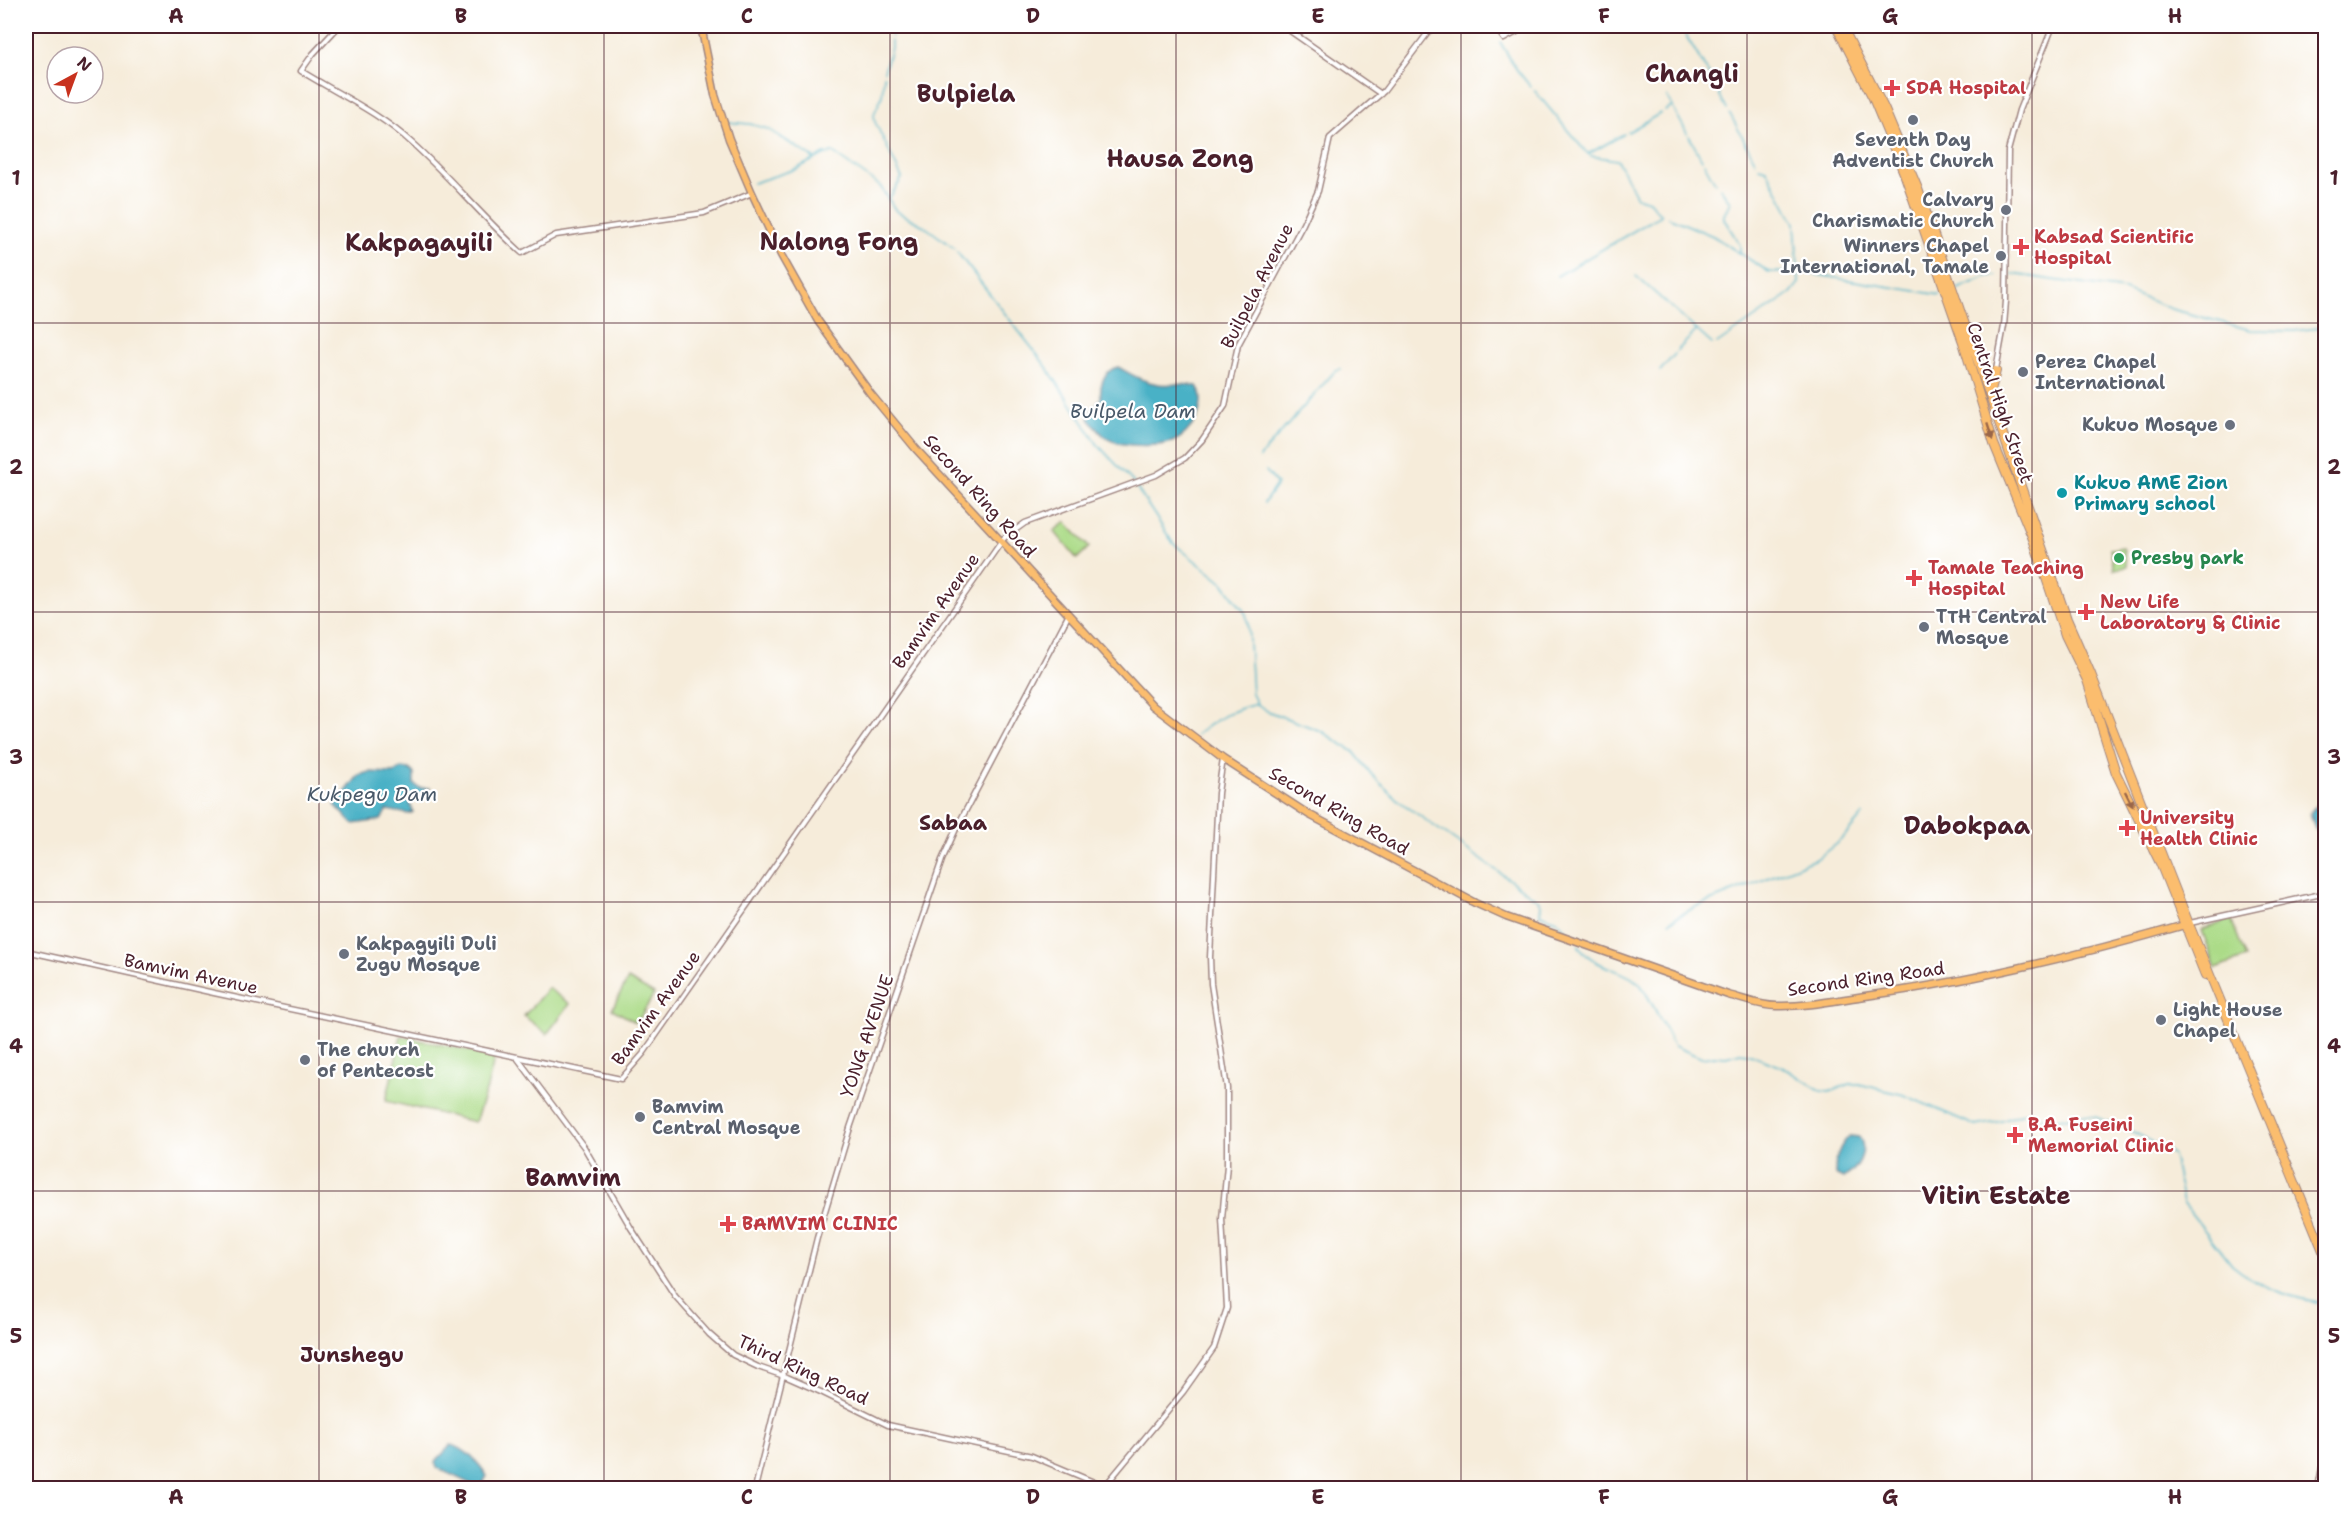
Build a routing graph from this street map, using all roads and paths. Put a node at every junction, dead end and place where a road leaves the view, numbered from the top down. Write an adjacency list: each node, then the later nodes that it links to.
1 (339, 26): 12 (street)
2 (701, 26): 12 (main road, Second Ring Road)
3 (1283, 26): 11 (street)
4 (1433, 26): 11 (street, Builpela Avenue)
5 (1495, 26): 6 (street)
6 (1528, 26)
7 (1836, 26): 10 (highway, Central High Street)
8 (1842, 26): 10 (highway, Central High Street)
9 (2053, 26): 13 (street)
10 (1845, 39): 14 (highway, Central High Street); 15 (highway, Central High Street)
11 (1381, 94): 18 (street, Builpela Avenue)
12 (752, 193): 18 (main road, Second Ring Road)
13 (1995, 372): 14 (highway); 15 (street); 16 (highway)
14 (1982, 375): 15 (highway, Central High Street)
15 (1982, 385): 16 (highway, Central High Street); 17 (highway, Central High Street)
16 (1990, 395): 17 (highway); 20 (highway, Central High Street)
17 (1981, 398): 20 (highway, Central High Street, one-way to 20)
18 (1001, 542): 19 (main road, Second Ring Road); 27 (street, Bamvim Avenue)
19 (1068, 616): 21 (main road, Second Ring Road); 29 (street, YONG AVENUE)
20 (2070, 638): 22 (highway, Central High Street); 23 (highway, Central High Street)
21 (1223, 759): 25 (main road, Second Ring Road); 32 (street)
22 (2127, 762): 23 (highway); 25 (highway, Central High Street)
23 (2112, 763): 25 (highway, Central High Street, one-way to 25)
24 (2325, 893): 25 (street, Second Ring Road)
25 (2187, 924): 28 (highway)
26 (26, 951): 27 (street, Bamvim Avenue)
27 (518, 1058): 29 (street, Third Ring Road)
28 (2325, 1258)
29 (783, 1376): 31 (street, YONG AVENUE); 32 (street, Third Ring Road)
30 (2325, 1447): 33 (street)
31 (755, 1488)
32 (1106, 1488)
33 (2318, 1488)

